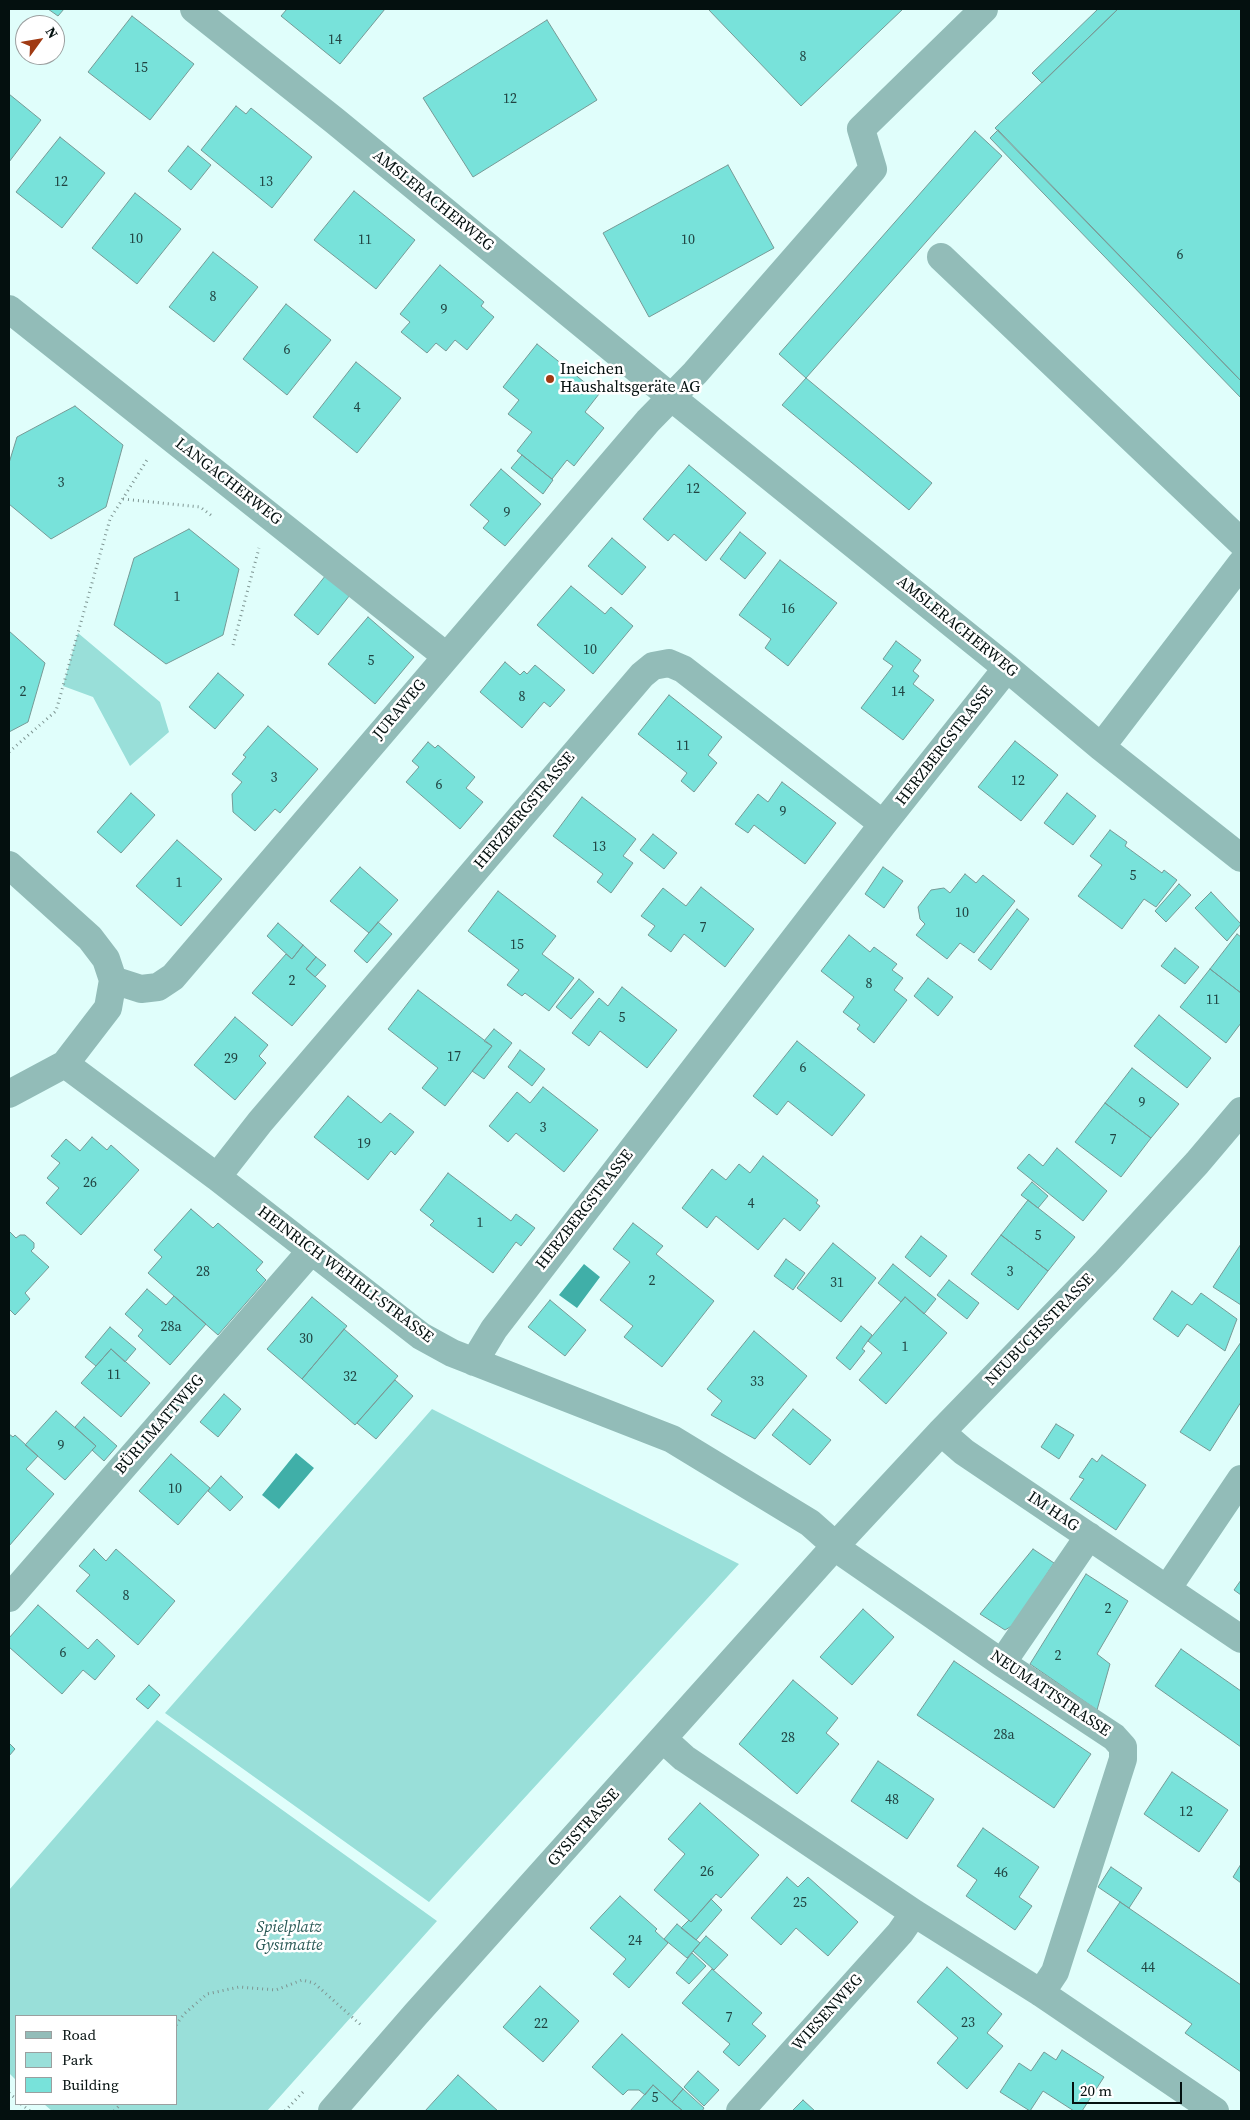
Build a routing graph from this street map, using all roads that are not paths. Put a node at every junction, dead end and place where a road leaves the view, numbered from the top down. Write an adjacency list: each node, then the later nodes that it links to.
1 (194, 9): 5 (street, AMSLERACHERWEG)
2 (984, 9): 5 (street)
3 (940, 257): 6 (street)
4 (9, 309): 8 (street, LANGACHERWEG)
5 (671, 397): 8 (street, JURAWEG); 9 (street, AMSLERACHERWEG)
6 (1241, 542)
7 (1241, 564): 10 (street)
8 (446, 656): 14 (street, JURAWEG)
9 (1007, 668): 10 (street, AMSLERACHERWEG); 11 (street, HERZBERGSTRASSE)
10 (1101, 747): 12 (street, AMSLERACHERWEG)
11 (883, 824): 18 (street, HERZBERGSTRASSE); 20 (street, HERZBERGSTRASSE)
12 (1241, 858)
13 (9, 865): 14 (street)
14 (113, 980): 15 (street)
15 (65, 1064): 16 (street); 18 (street, HEINRICH WEHRLI-STRASSE)
16 (9, 1094)
17 (1241, 1111): 21 (street, NEUBUCHSSTRASSE)
18 (217, 1177): 19 (street, HEINRICH WEHRLI-STRASSE)
19 (310, 1251): 20 (street, HEINRICH WEHRLI-STRASSE); 26 (street, BÜRLIMATTWEG)
20 (474, 1362): 24 (street, HEINRICH WEHRLI-STRASSE)
21 (941, 1432): 23 (street, IM HAG); 24 (street, NEUBUCHSSTRASSE)
22 (1241, 1479): 25 (street)
23 (1089, 1536): 25 (street, IM HAG); 28 (street)
24 (836, 1545): 28 (street, NEUMATTSTRASSE); 29 (street, GYSISTRASSE)
25 (1167, 1589): 27 (street, IM HAG)
26 (9, 1598)
27 (1241, 1639)
28 (1002, 1663): 31 (street, NEUMATTSTRASSE)
29 (664, 1740): 30 (street); 33 (street, GYSISTRASSE)
30 (914, 1913): 31 (street); 34 (street, WIESENWEG)
31 (1041, 1993): 32 (street)
32 (1181, 2102): 35 (street)
33 (332, 2111)
34 (740, 2111)
35 (1215, 2111)

